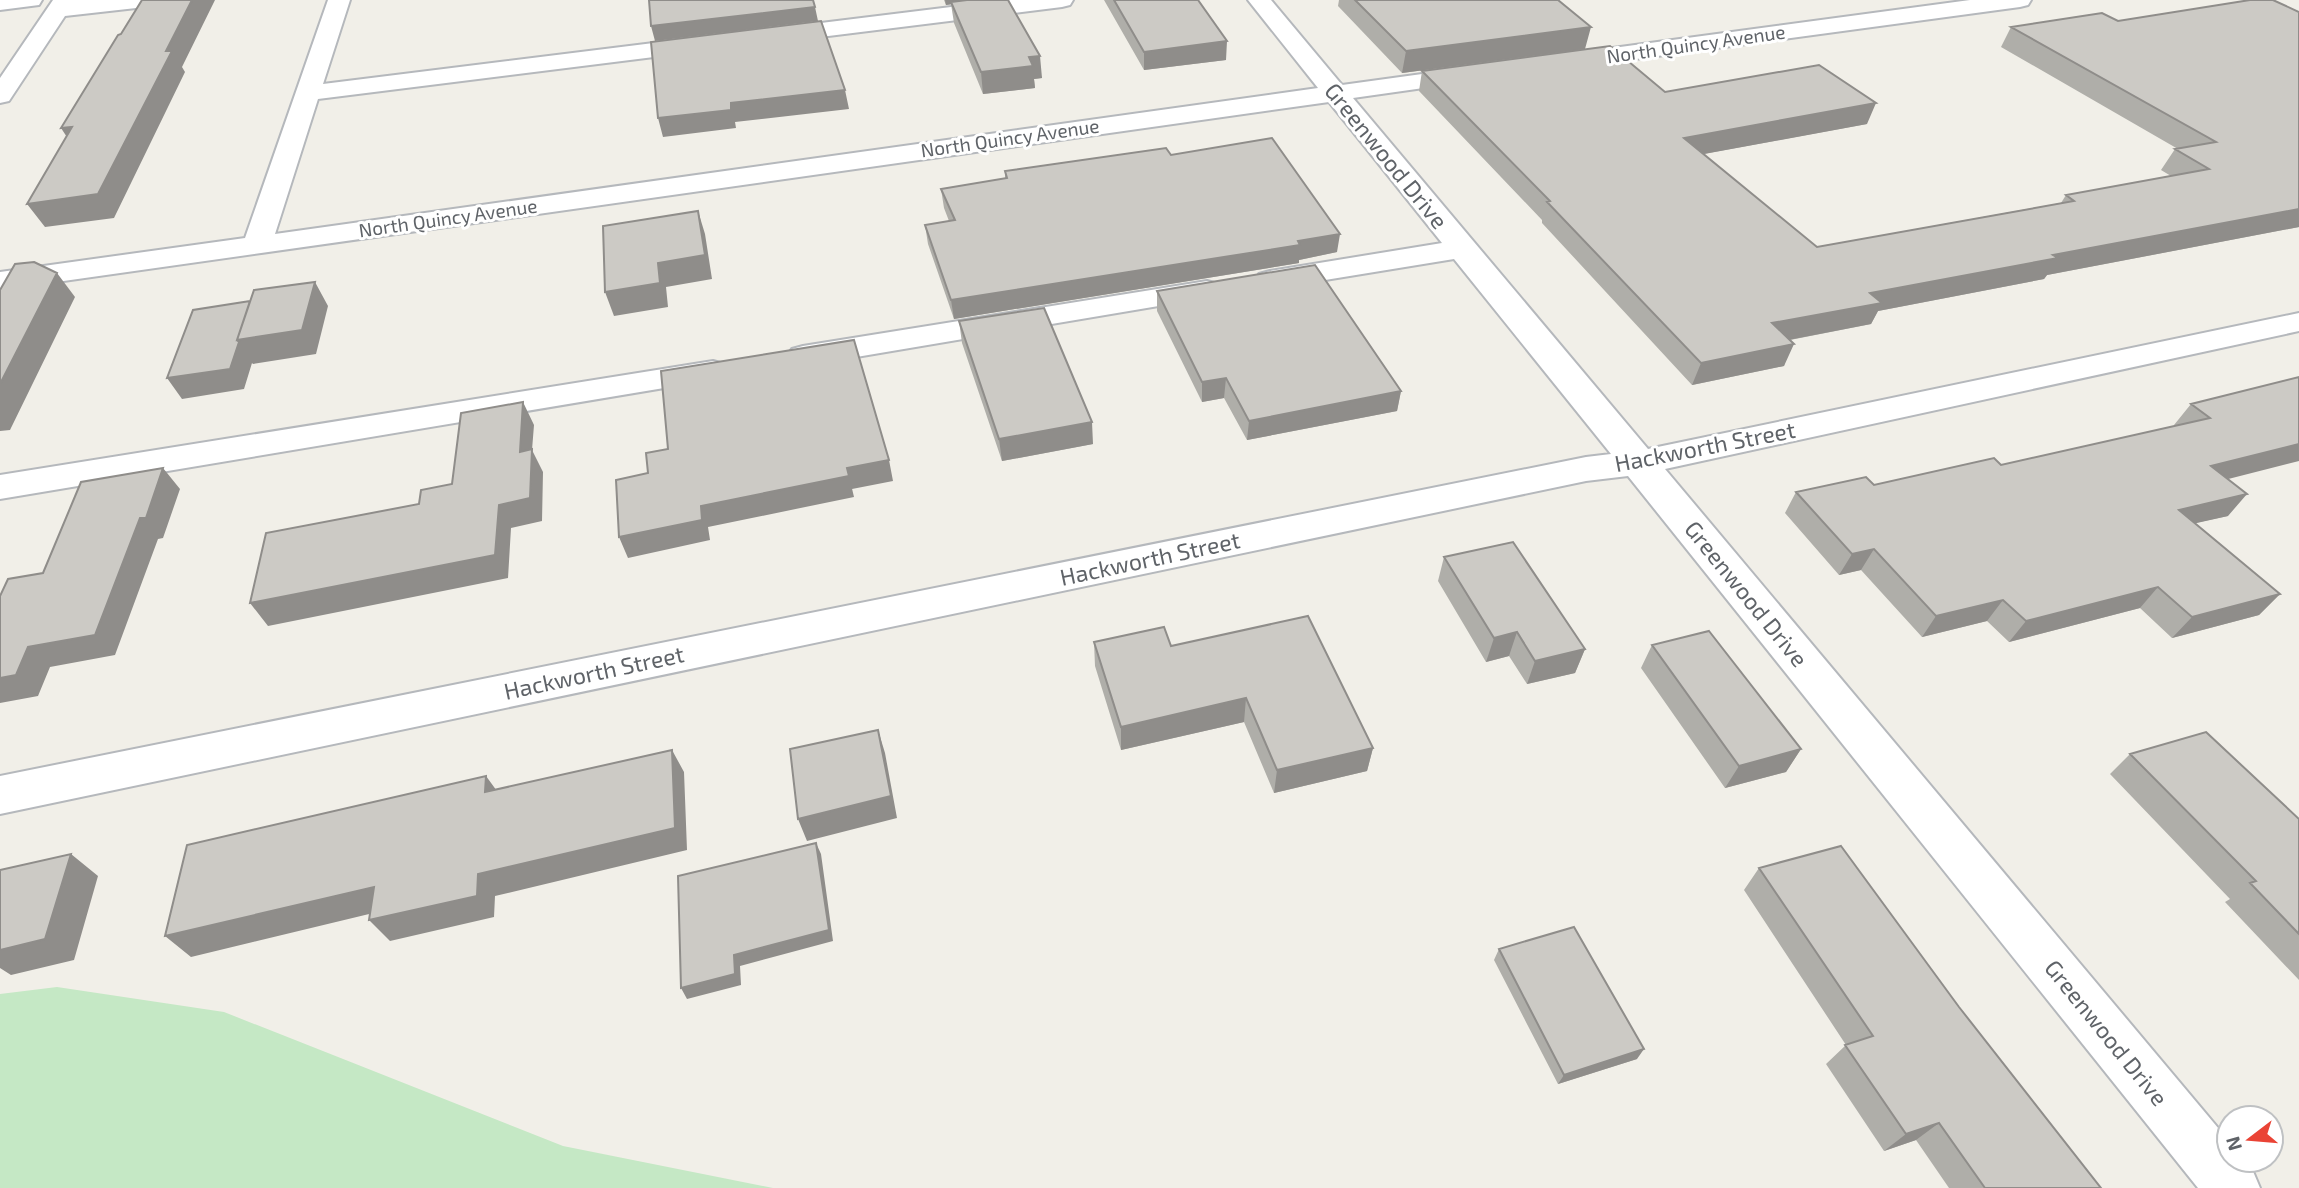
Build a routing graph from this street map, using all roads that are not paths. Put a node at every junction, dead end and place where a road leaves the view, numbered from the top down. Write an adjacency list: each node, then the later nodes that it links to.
1 (31, 0): 7 (street)
2 (145, 0): 8 (street)
3 (339, 0): 14 (street)
4 (1062, 0): 9 (street)
5 (1259, 0): 13 (street, Greenwood Drive)
6 (2020, 0): 11 (street, North Quincy Avenue)
7 (0, 3)
8 (61, 5): 15 (street)
9 (745, 39)
10 (719, 42): 14 (street)
11 (1546, 64)
12 (1493, 71): 13 (street, North Quincy Avenue)
13 (1334, 92): 16 (street, North Quincy Avenue); 17 (street, Greenwood Drive)
14 (308, 93): 16 (street)
15 (0, 96)
16 (257, 244): 18 (street, North Quincy Avenue)
17 (1461, 249): 20 (street, Greenwood Drive); 21 (street)
18 (0, 281)
19 (2299, 323): 20 (street, Hackworth Street)
20 (1638, 463): 22 (street, Hackworth Street); 23 (street, Greenwood Drive)
21 (0, 487)
22 (0, 795)
23 (2234, 1188)

